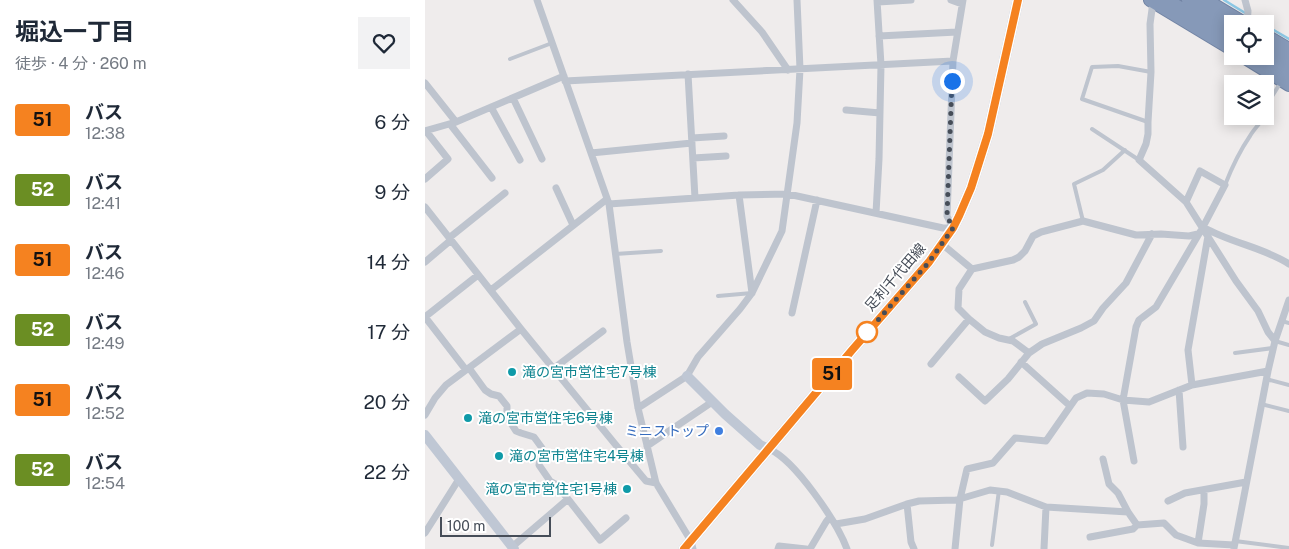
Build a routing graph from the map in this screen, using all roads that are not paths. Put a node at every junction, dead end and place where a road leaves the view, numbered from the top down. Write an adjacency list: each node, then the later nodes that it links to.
1 (537, 0): 21 (street)
2 (733, 0): 32 (street)
3 (797, 0): 31 (street)
4 (911, 0): 11 (street)
5 (951, 0): 13 (street)
6 (1018, 0): 73 (main road, 足利千代田線)
7 (1167, 0): 18 (highway)
8 (1189, 0): 16 (highway)
9 (1206, 0): 14 (highway)
10 (1245, 0): 15 (street)
11 (878, 1): 19 (street)
12 (1151, 1): 22 (highway); 33 (street)
13 (962, 2): 17 (street)
14 (1231, 15)
15 (1247, 15)
16 (1224, 21)
17 (957, 32): 19 (street); 27 (street)
18 (1224, 34)
19 (879, 36): 28 (street)
20 (1274, 40): 23 (highway)
21 (552, 43): 25 (lane); 35 (street)
22 (1224, 45)
23 (1289, 49)
24 (1274, 51): 26 (highway)
25 (510, 59)
26 (1289, 60)
27 (953, 61): 28 (street); 73 (street)
28 (881, 64): 31 (street); 42 (street)
29 (1260, 65): 36 (highway)
30 (1271, 65): 36 (highway)
31 (799, 69): 32 (street); 62 (street)
32 (788, 70): 34 (street)
33 (1151, 72): 43 (street); 43 (lane)
34 (688, 74): 35 (street); 49 (street)
35 (565, 79): 39 (street); 51 (street)
36 (1287, 79): 38 (lane)
37 (425, 83): 44 (street)
38 (1274, 94)
39 (513, 98): 40 (street); 54 (street)
40 (491, 107): 44 (street); 55 (street)
41 (846, 110): 42 (street)
42 (880, 113): 69 (street)
43 (1148, 122): 56 (street)
44 (453, 123): 47 (street); 57 (street)
45 (1258, 125): 59 (lane)
46 (1092, 130): 50 (lane)
47 (426, 131): 58 (street)
48 (724, 136): 49 (street)
49 (692, 141): 51 (street); 53 (street)
50 (1125, 150): 56 (lane); 70 (lane)
51 (591, 153): 66 (street)
52 (726, 156): 53 (street)
53 (693, 158): 64 (street)
54 (542, 159)
55 (520, 160)
56 (1139, 160): 67 (street)
57 (492, 178)
58 (425, 179)
59 (1225, 185): 67 (street); 72 (street)
60 (557, 188): 71 (street)
61 (505, 193): 77 (street)
62 (788, 194): 63 (street); 65 (street); 86 (street)
63 (739, 195): 64 (street); 86 (street)
64 (695, 198): 66 (street)
65 (817, 200): 69 (street); 90 (street)
66 (608, 202): 71 (street); 80 (street)
67 (1186, 202): 72 (street)
68 (425, 207): 77 (street)
69 (876, 213): 73 (street)
70 (1083, 221): 74 (street); 83 (street)
71 (573, 226): 85 (street)
72 (1203, 227): 75 (street); 76 (street); 82 (street)
73 (953, 228): 78 (main road, 足利千代田線)
74 (1152, 234): 75 (street); 98 (street)
75 (1198, 234): 110 (street)
76 (1208, 236): 96 (street); 107 (street)
77 (450, 239): 81 (street); 84 (street)
78 (942, 244): 83 (street); 120 (main road, 足利千代田線)
79 (661, 252): 80 (lane)
80 (615, 254): 114 (street)
81 (425, 262)
82 (1289, 264)
83 (972, 269): 91 (street)
84 (478, 275): 85 (street); 102 (street)
85 (491, 290): 93 (street)
86 (752, 293): 87 (lane); 105 (street)
87 (718, 296)
88 (1289, 300): 92 (street)
89 (1025, 302): 95 (lane)
90 (792, 313)
91 (969, 320): 95 (street); 101 (street)
92 (1285, 322): 96 (street)
93 (521, 329): 102 (street); 103 (street)
94 (603, 332): 103 (street)
95 (1007, 340): 98 (street)
96 (1274, 345): 97 (lane); 99 (lane); 104 (street)
97 (1289, 345)
98 (1029, 353): 100 (street)
99 (1235, 353)
100 (1021, 362): 106 (street); 113 (street)
101 (931, 364)
102 (467, 369): 116 (street); 128 (street)
103 (553, 369): 125 (street)
104 (1267, 375): 107 (street); 108 (lane); 112 (street)
105 (687, 376): 111 (street); 114 (street)
106 (959, 377)
107 (1192, 385): 109 (street)
108 (1289, 385)
109 (1179, 390): 110 (street); 119 (street)
110 (1123, 400): 113 (street); 122 (street)
111 (712, 402): 118 (street); 120 (street)
112 (1261, 404): 115 (lane); 124 (street)
113 (1070, 406): 129 (street)
114 (637, 408): 118 (street)
115 (1289, 411)
116 (425, 415)
117 (425, 435): 123 (street)
118 (647, 446): 125 (street)
119 (1183, 447)
120 (769, 449): 134 (street); 142 (main road, 足利千代田線)
121 (1103, 459): 133 (street)
122 (1134, 460)
123 (459, 479): 138 (street); 144 (street)
124 (1246, 482): 127 (street); 141 (street)
125 (656, 483): 142 (street)
126 (999, 490): 129 (street); 132 (street); 143 (lane)
127 (1204, 490): 130 (street); 140 (street)
128 (568, 499): 135 (street); 144 (street)
129 (960, 499): 131 (street); 150 (street)
130 (1168, 501)
131 (907, 504): 136 (street); 149 (street)
132 (1046, 508): 133 (street); 151 (street)
133 (1127, 512): 137 (street)
134 (830, 517): 136 (street); 147 (street)
135 (626, 518)
136 (835, 524): 148 (street)
137 (1137, 525): 139 (street); 140 (street)
138 (425, 533)
139 (1090, 537)
140 (1198, 543): 141 (street)
141 (1234, 545): 145 (lane)
142 (689, 546)
143 (992, 546)
144 (513, 548)
145 (1289, 548)
146 (778, 549): 147 (street)
147 (808, 549)
148 (847, 549)
149 (914, 549)
150 (955, 549)
151 (1044, 549)

